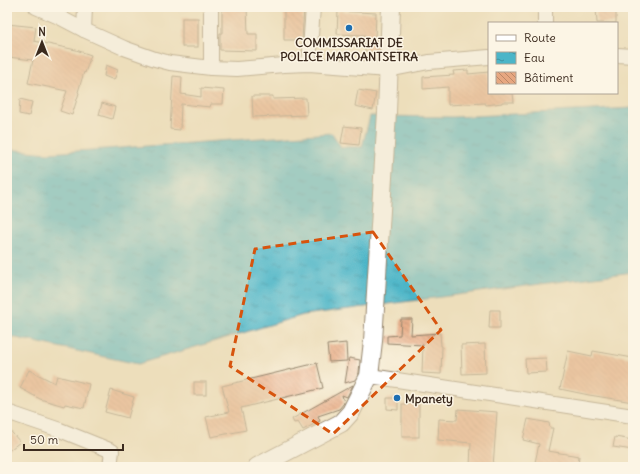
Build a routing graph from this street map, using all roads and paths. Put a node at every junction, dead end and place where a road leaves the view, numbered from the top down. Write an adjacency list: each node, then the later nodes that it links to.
1 (36, 7): 8 (street)
2 (85, 7): 8 (street)
3 (211, 7): 13 (street)
4 (313, 7): 12 (street)
5 (391, 7): 14 (main road)
6 (545, 7): 7 (street)
7 (545, 22)
8 (84, 30): 13 (street)
9 (618, 55): 10 (street)
10 (633, 56)
11 (488, 57): 14 (street)
12 (309, 64): 13 (street); 14 (street)
13 (211, 68)
14 (388, 70): 15 (main road)
15 (369, 376): 17 (street); 19 (main road)
16 (7, 412): 18 (street)
17 (633, 416)
18 (110, 467)
19 (257, 467)

